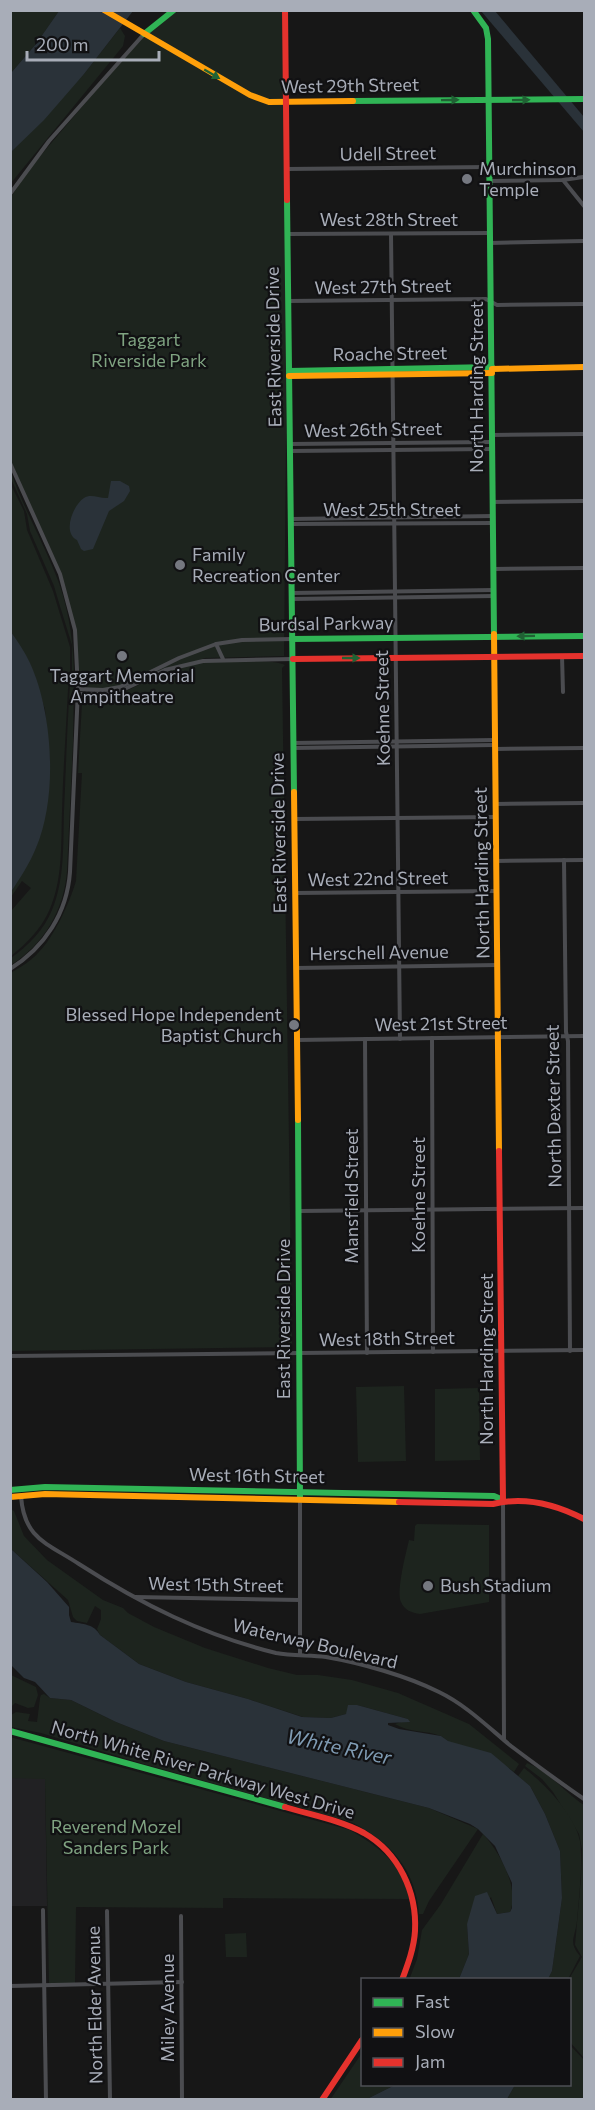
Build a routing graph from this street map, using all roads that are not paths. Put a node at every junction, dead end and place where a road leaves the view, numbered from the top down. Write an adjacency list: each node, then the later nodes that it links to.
1 (104, 10): 5 (main road, West 29th Street)
2 (174, 10): 5 (main road)
3 (285, 10): 8 (main road, East Riverside Drive)
4 (473, 10): 7 (main road, North Harding Street)
5 (144, 34): 8 (main road, West 29th Street, one-way to 8); 14 (street)
6 (582, 99): 7 (main road, West 29th Street, one-way to 6)
7 (488, 100): 8 (main road, West 29th Street, one-way to 7); 9 (main road, North Harding Street)
8 (286, 103): 10 (main road, East Riverside Drive)
9 (489, 167): 10 (street, Udell Street); 13 (main road, North Harding Street)
10 (287, 169): 17 (main road, East Riverside Drive)
11 (583, 177): 12 (street)
12 (563, 180): 13 (street); 15 (street)
13 (489, 182): 16 (main road, North Harding Street)
14 (10, 194)
15 (585, 206)
16 (490, 233): 18 (street, West 28th Street); 20 (main road, North Harding Street)
17 (288, 234): 18 (street, West 28th Street); 22 (main road, East Riverside Drive)
18 (392, 234): 21 (street, Koehne Street)
19 (585, 241): 20 (street)
20 (490, 243): 23 (main road, North Harding Street)
21 (392, 300): 22 (street, West 27th Street); 23 (street, West 27th Street); 27 (street, Koehne Street)
22 (288, 301): 28 (main road, East Riverside Drive)
23 (491, 302): 24 (street, West 27th Street); 26 (main road, North Harding Street)
24 (585, 304)
25 (585, 367): 26 (main road, Roache Street)
26 (492, 370): 27 (main road, Roache Street); 30 (main road, North Harding Street)
27 (393, 372): 28 (main road, Roache Street); 31 (street, Koehne Street)
28 (289, 374): 32 (main road, East Riverside Drive)
29 (585, 434): 30 (street, West 26th Street)
30 (492, 442): 31 (street, West 26th Street); 33 (street, West 26th Street); 36 (main road, North Harding Street)
31 (394, 443): 32 (street, West 26th Street); 33 (street, Koehne Street)
32 (290, 448): 33 (street, West 26th Street); 39 (main road, East Riverside Drive)
33 (394, 450): 37 (street, Koehne Street)
34 (10, 463): 58 (street)
35 (585, 501): 36 (street)
36 (492, 502): 38 (main road, North Harding Street)
37 (394, 518): 38 (street, West 25th Street); 39 (street, West 25th Street); 40 (street, Koehne Street)
38 (493, 520): 40 (street, West 25th Street); 42 (main road, North Harding Street)
39 (291, 522): 40 (street, West 25th Street); 45 (main road, East Riverside Drive)
40 (394, 524): 43 (street, Koehne Street)
41 (585, 568): 42 (street)
42 (494, 569): 44 (main road, North Harding Street)
43 (395, 591): 44 (street); 45 (street); 46 (street, Koehne Street)
44 (494, 593): 46 (street); 48 (main road, North Harding Street)
45 (292, 596): 46 (street); 50 (main road, East Riverside Drive)
46 (395, 598): 49 (street, Koehne Street)
47 (585, 636): 48 (main road, Burdsal Parkway, one-way to 48)
48 (494, 637): 49 (main road, Burdsal Parkway); 54 (main road, North Harding Street)
49 (396, 638): 50 (main road, Burdsal Parkway); 55 (street, Koehne Street)
50 (292, 639): 51 (street, Burdsal Parkway); 57 (main road, East Riverside Drive)
51 (216, 644): 56 (street); 58 (street, Burdsal Parkway)
52 (562, 656): 53 (main road, Burdsal Parkway); 54 (main road, Burdsal Parkway); 59 (street)
53 (585, 656)
54 (494, 657): 55 (main road, Burdsal Parkway); 63 (main road, North Harding Street)
55 (396, 658): 57 (main road, Burdsal Parkway, one-way to 55); 61 (street, Koehne Street)
56 (223, 659): 57 (street, Burdsal Parkway); 60 (street, Burdsal Parkway)
57 (292, 659): 62 (main road, East Riverside Drive)
58 (78, 689): 60 (street)
59 (563, 692)
60 (78, 694): 79 (street)
61 (397, 744): 62 (street); 63 (street); 68 (street, Koehne Street)
62 (293, 745): 69 (main road, East Riverside Drive)
63 (495, 745): 64 (street); 66 (main road, North Harding Street)
64 (585, 748)
65 (585, 803): 66 (street)
66 (496, 804): 67 (main road, North Harding Street)
67 (496, 817): 68 (street); 72 (main road, North Harding Street)
68 (398, 818): 69 (street); 74 (street, Koehne Street)
69 (294, 819): 75 (main road, East Riverside Drive)
70 (564, 860): 71 (street); 72 (street); 80 (street, North Dexter Street)
71 (585, 860)
72 (496, 861): 73 (main road, North Harding Street)
73 (497, 891): 74 (street, West 22nd Street); 76 (main road, North Harding Street)
74 (399, 892): 75 (street, West 22nd Street); 77 (street, Koehne Street)
75 (295, 893): 78 (main road, East Riverside Drive)
76 (498, 965): 77 (street, Herschell Avenue); 82 (main road, North Harding Street)
77 (399, 966): 78 (street, Herschell Avenue); 83 (street, Koehne Street)
78 (296, 968): 86 (main road, East Riverside Drive)
79 (10, 969)
80 (568, 1036): 81 (street, West 21st Street); 82 (street, West 21st Street); 87 (street, North Dexter Street)
81 (585, 1036)
82 (499, 1037): 84 (street, West 21st Street); 90 (main road, North Harding Street)
83 (400, 1038): 84 (street, West 21st Street); 85 (street, West 21st Street)
84 (432, 1038): 89 (street, Koehne Street)
85 (365, 1039): 86 (street, West 21st Street); 91 (street, Mansfield Street)
86 (297, 1040): 92 (main road, East Riverside Drive)
87 (569, 1208): 88 (street); 90 (street); 95 (street, North Dexter Street)
88 (585, 1208)
89 (432, 1209): 90 (street); 91 (street); 96 (street, Koehne Street)
90 (501, 1209): 94 (main road, North Harding Street)
91 (366, 1210): 92 (street); 97 (street, Mansfield Street)
92 (299, 1211): 98 (main road, East Riverside Drive)
93 (585, 1350): 95 (street, West 18th Street)
94 (502, 1351): 95 (street, West 18th Street); 96 (street, West 18th Street); 104 (main road, North Harding Street)
95 (570, 1351)
96 (433, 1352): 97 (street, West 18th Street)
97 (367, 1353): 98 (street, West 18th Street)
98 (300, 1354): 99 (street, West 18th Street); 102 (main road, East Riverside Drive)
99 (10, 1356)
100 (10, 1490): 102 (main road, West 16th Street)
101 (21, 1496): 102 (main road, West 16th Street); 103 (main road, West 16th Street); 106 (street, Waterway Boulevard)
102 (300, 1496): 104 (main road, West 16th Street); 107 (street, East Riverside Drive)
103 (10, 1497)
104 (503, 1500): 105 (main road, West 16th Street); 110 (street, North Harding Street)
105 (585, 1519)
106 (132, 1597): 107 (street, West 15th Street); 108 (street, Waterway Boulevard)
107 (300, 1600): 108 (street, East Riverside Drive)
108 (300, 1655): 110 (street, Waterway Boulevard)
109 (10, 1731): 115 (main road, North White River Parkway West Drive)
110 (504, 1740): 111 (street, Waterway Boulevard)
111 (585, 1799)
112 (44, 1910): 118 (street)
113 (107, 1911): 117 (street, North Elder Avenue)
114 (181, 1917): 116 (street, Miley Avenue)
115 (403, 1978)
116 (182, 1982): 117 (street); 123 (street, Miley Avenue)
117 (108, 1984): 118 (street); 122 (street, North Elder Avenue)
118 (44, 1985): 119 (street); 121 (street)
119 (10, 1986)
120 (361, 2043): 124 (main road)
121 (46, 2100)
122 (110, 2100)
123 (182, 2100)
124 (322, 2100)

